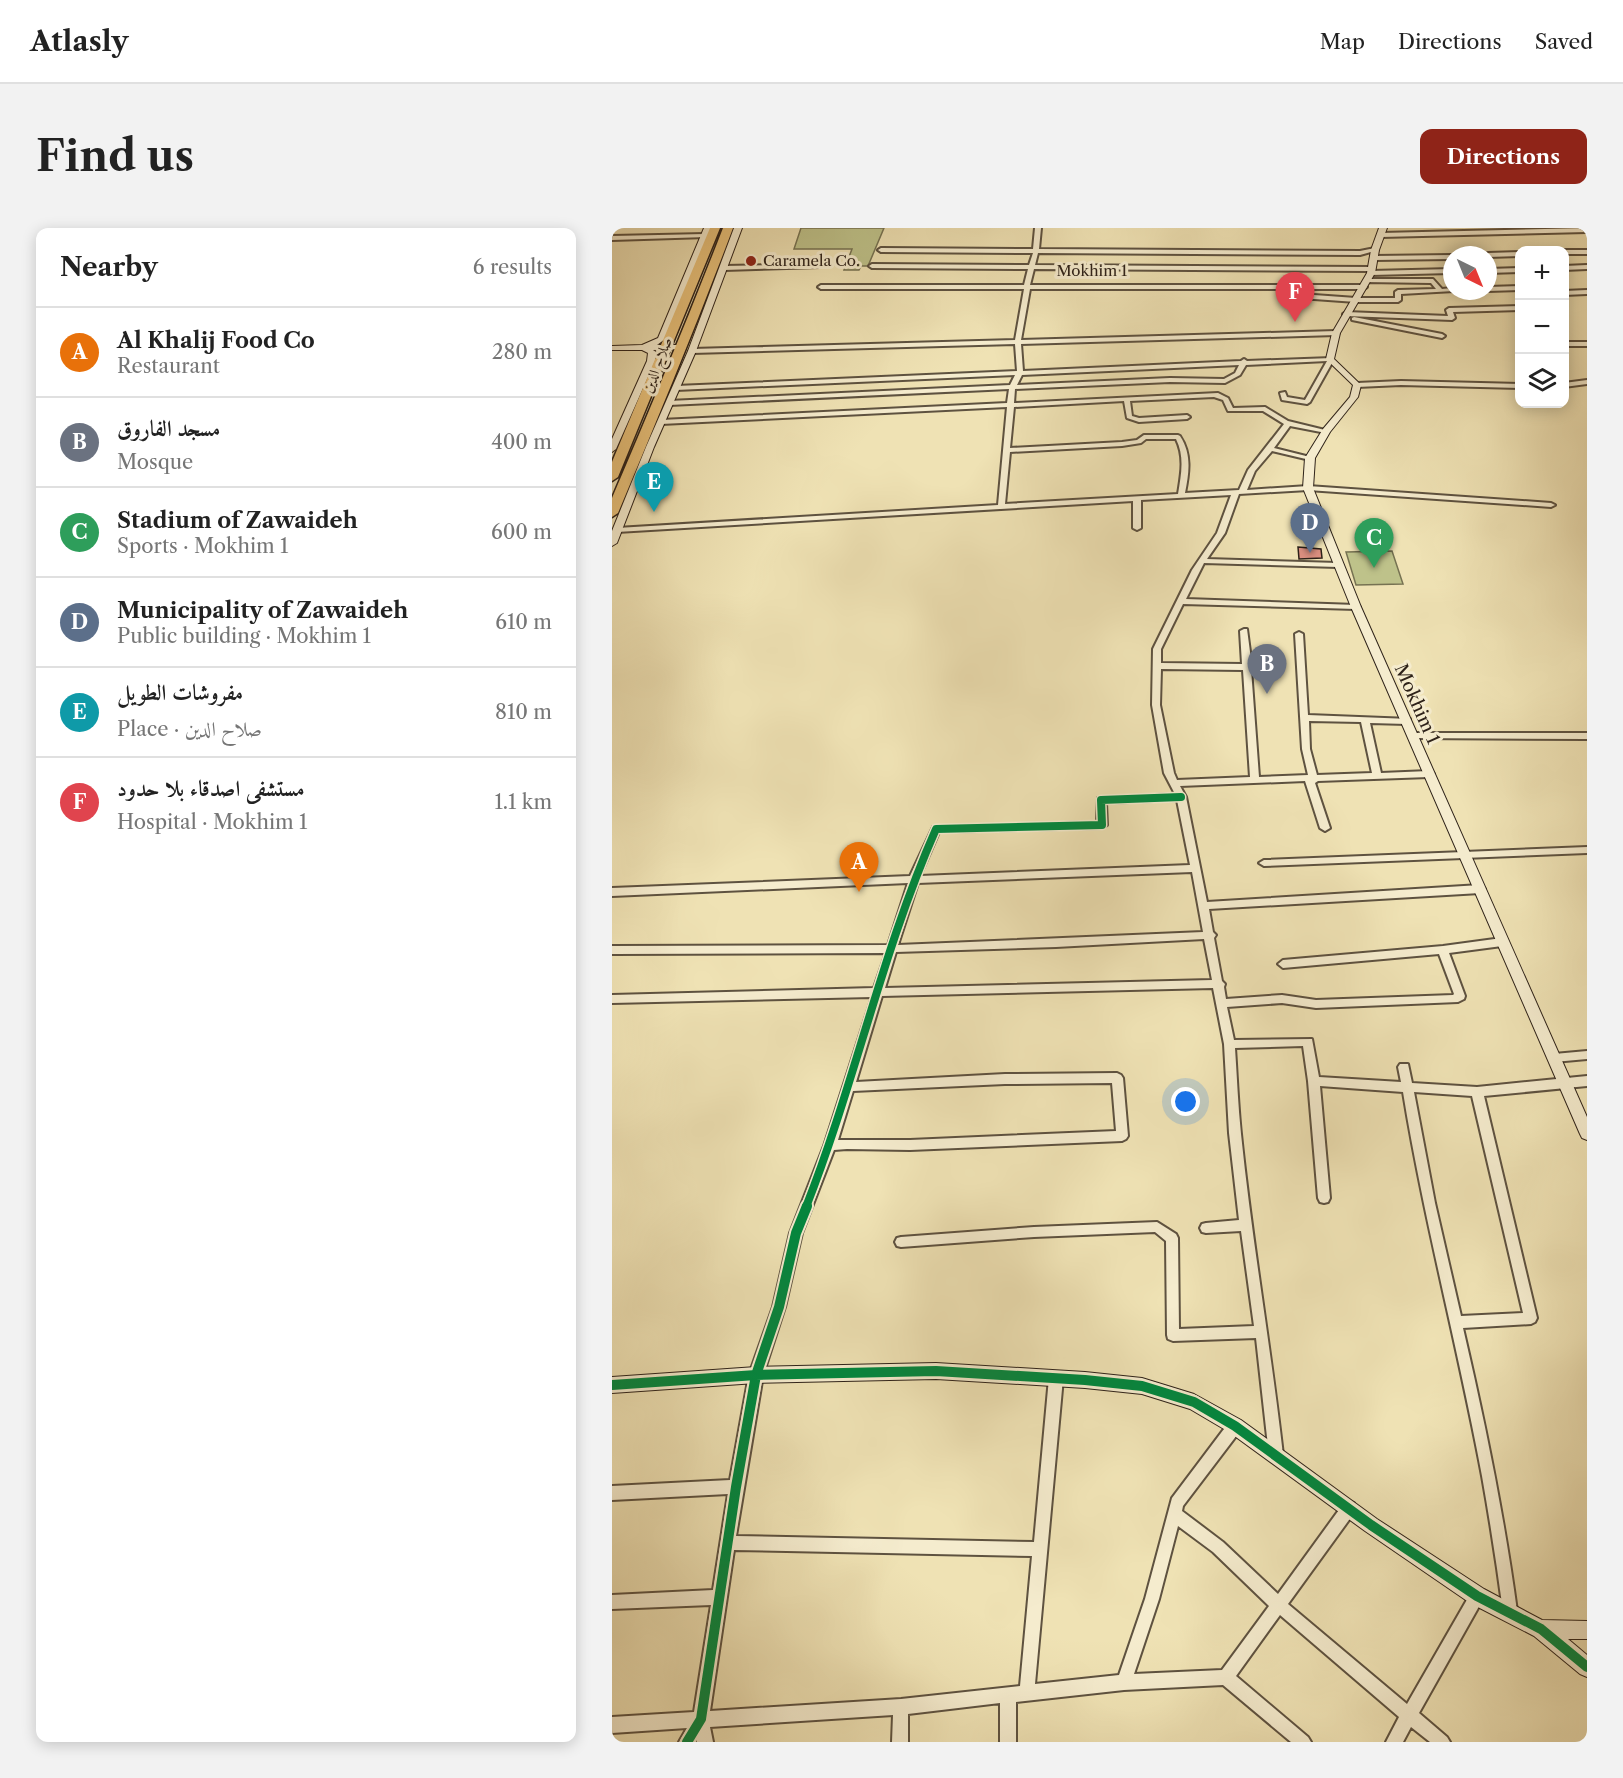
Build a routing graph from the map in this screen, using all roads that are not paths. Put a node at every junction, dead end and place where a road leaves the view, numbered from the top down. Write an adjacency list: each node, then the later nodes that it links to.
1 (715, 228): 26 (highway, صلاح الدين)
2 (728, 228): 45 (highway, صلاح الدين)
3 (738, 228): 20 (street)
4 (1038, 228): 10 (street)
5 (1587, 230): 7 (street)
6 (707, 232): 8 (street); 26 (street)
7 (1382, 232): 22 (street)
8 (612, 238)
9 (881, 250): 10 (street)
10 (1036, 250): 18 (street); 22 (street)
11 (1569, 252): 12 (street)
12 (1587, 252)
13 (1515, 254): 14 (street)
14 (1497, 255)
15 (1443, 258): 22 (street)
16 (818, 266): 20 (street)
17 (872, 266): 18 (street)
18 (1031, 267): 22 (street); 27 (street)
19 (1587, 267): 21 (street)
20 (724, 268): 48 (street)
21 (1569, 268)
22 (1370, 270): 24 (street); 27 (street, Mokhim 1); 31 (street); 35 (street)
23 (1515, 270): 25 (street)
24 (1443, 271)
25 (1497, 271)
26 (691, 279): 45 (highway, صلاح الدين); 47 (street)
27 (1027, 286): 28 (street, Mokhim 1); 42 (street)
28 (820, 287)
29 (1515, 288): 30 (street)
30 (1497, 289)
31 (1440, 290): 35 (street)
32 (1587, 292): 33 (street)
33 (1569, 293)
34 (1300, 296): 35 (street)
35 (1356, 300): 37 (street)
36 (1515, 308): 38 (street)
37 (1346, 315): 38 (street); 39 (street); 40 (street)
38 (1386, 316): 39 (street)
39 (1387, 327): 41 (street)
40 (1336, 333): 42 (street); 49 (street)
41 (1442, 336)
42 (1018, 342): 48 (street); 51 (street)
43 (1569, 344): 44 (street)
44 (1587, 344)
45 (672, 348): 47 (street); 70 (highway, صلاح الدين); 72 (highway, صلاح الدين)
46 (612, 349): 47 (street)
47 (643, 349): 67 (street)
48 (692, 351): 56 (street)
49 (1330, 360): 50 (street); 54 (street); 58 (street)
50 (1244, 361): 51 (street); 57 (street)
51 (1020, 372): 56 (street); 57 (street)
52 (1587, 382): 53 (street)
53 (1569, 384)
54 (1357, 385): 55 (street); 65 (street, Mokhim 1)
55 (1515, 387)
56 (676, 388): 60 (street)
57 (1012, 388): 60 (street); 61 (street)
58 (1283, 393)
59 (1127, 400): 61 (street); 62 (street); 64 (street)
60 (669, 403): 63 (street)
61 (1011, 405): 63 (street); 69 (street)
62 (1187, 417)
63 (661, 422): 66 (street)
64 (1288, 424): 65 (street); 68 (street)
65 (1326, 431): 71 (street, Mokhim 1)
66 (650, 447): 70 (highway); 81 (street)
67 (612, 449)
68 (1270, 449): 71 (street); 74 (street)
69 (1006, 450): 75 (street); 78 (street)
70 (636, 453): 79 (highway, صلاح الدين)
71 (1310, 458): 73 (street, Mokhim 1)
72 (612, 477)
73 (1308, 488): 74 (street); 77 (street); 84 (street, Mokhim 1)
74 (1239, 492): 75 (street); 83 (street)
75 (1181, 495): 76 (street)
76 (1137, 498): 78 (street); 80 (street)
77 (1551, 506)
78 (1000, 507): 81 (street)
79 (612, 513)
80 (1137, 528)
81 (617, 530): 82 (street)
82 (612, 543)
83 (1203, 561): 84 (street); 85 (street)
84 (1338, 565): 86 (street, Mokhim 1)
85 (1180, 601): 86 (street); 89 (street)
86 (1356, 607): 93 (street, Mokhim 1)
87 (1244, 631): 90 (street)
88 (1299, 634): 91 (street)
89 (1158, 666): 90 (street); 100 (street)
90 (1248, 667): 98 (street)
91 (1305, 718): 92 (street); 99 (street)
92 (1365, 721): 93 (street); 97 (street)
93 (1407, 721): 94 (street, Mokhim 1)
94 (1414, 736): 95 (street); 96 (street, Mokhim 1)
95 (1587, 736)
96 (1429, 774): 97 (street); 104 (street, Mokhim 1)
97 (1377, 776): 99 (street)
98 (1256, 780): 99 (street); 100 (street)
99 (1312, 780): 102 (street)
100 (1175, 783): 101 (street)
101 (1181, 797): 106 (street); 107 (street)
102 (1325, 828)
103 (1587, 850): 104 (street)
104 (1465, 854): 105 (street); 108 (street, Mokhim 1)
105 (1264, 863)
106 (1196, 867): 107 (street); 110 (street)
107 (914, 879): 109 (street); 113 (street)
108 (1480, 889): 110 (street); 112 (street, Mokhim 1)
109 (612, 892)
110 (1204, 906): 111 (street)
111 (1210, 935): 113 (street); 117 (street)
112 (1502, 942): 115 (street); 123 (street, Mokhim 1)
113 (894, 946): 114 (street); 118 (street)
114 (612, 950)
115 (1443, 950): 116 (street); 120 (street)
116 (1283, 964)
117 (1220, 984): 118 (street); 120 (street)
118 (877, 992): 119 (street); 128 (street)
119 (612, 999)
120 (1223, 1003): 121 (street)
121 (1229, 1044): 125 (street); 134 (street)
122 (1587, 1055): 123 (street)
123 (1554, 1059): 127 (street, Mokhim 1)
124 (1404, 1067): 129 (street)
125 (1314, 1081): 129 (street); 133 (street)
126 (1587, 1081): 127 (street)
127 (1565, 1083): 130 (street); 131 (street, Mokhim 1)
128 (848, 1087): 132 (street); 132 (street)
129 (1407, 1088): 130 (street); 137 (street)
130 (1477, 1092): 137 (street)
131 (1587, 1134)
132 (830, 1146): 139 (street)
133 (1324, 1198)
134 (1246, 1225): 135 (street); 138 (street)
135 (1206, 1228)
136 (901, 1242): 138 (street)
137 (1456, 1322): 154 (street)
138 (1261, 1332): 143 (street)
139 (756, 1375): 140 (street); 141 (street); 144 (street)
140 (1056, 1378): 142 (street); 149 (street)
141 (612, 1385)
142 (1235, 1426): 143 (street); 147 (street)
143 (1276, 1455): 146 (street)
144 (736, 1487): 145 (street); 148 (street)
145 (612, 1493)
146 (1349, 1508): 150 (street); 153 (street)
147 (1175, 1515): 153 (street); 159 (street)
148 (727, 1543): 149 (street); 151 (street)
149 (1040, 1549): 160 (street)
150 (1477, 1596): 154 (street); 163 (street)
151 (719, 1597): 152 (street); 164 (street)
152 (612, 1602)
153 (1280, 1606): 158 (street); 163 (street)
154 (1510, 1611): 155 (street)
155 (1541, 1629): 156 (street); 157 (street)
156 (1587, 1630)
157 (1587, 1667)
158 (1226, 1677): 159 (street); 170 (street)
159 (1124, 1682): 160 (street)
160 (1027, 1692): 161 (street)
161 (1008, 1696): 162 (street); 169 (street)
162 (901, 1707): 164 (street); 168 (street)
163 (1410, 1716): 171 (street); 172 (street)
164 (700, 1719): 165 (street); 166 (street); 167 (street)
165 (612, 1725)
166 (687, 1742)
167 (705, 1742)
168 (900, 1742)
169 (1008, 1742)
170 (1303, 1742)
171 (1394, 1742)
172 (1442, 1742)

